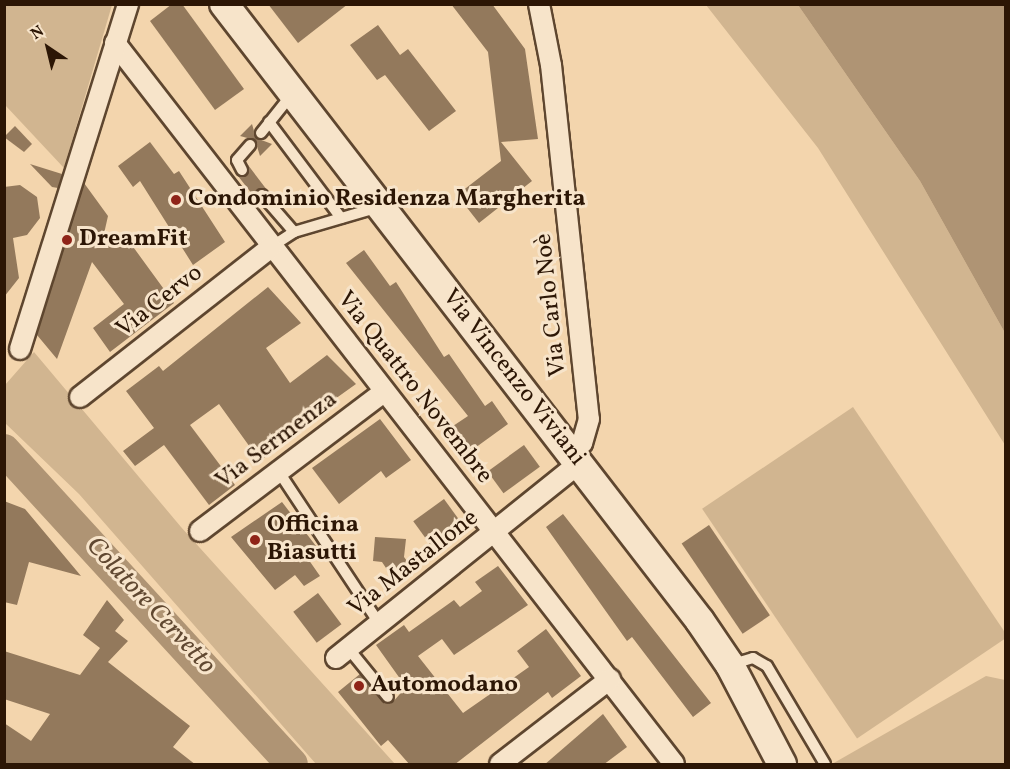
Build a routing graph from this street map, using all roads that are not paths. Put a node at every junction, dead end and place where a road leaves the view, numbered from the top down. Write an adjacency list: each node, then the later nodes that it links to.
1 (128, 4): 4 (street)
2 (224, 4): 5 (main road, Via Vincenzo Viviani)
3 (539, 4): 18 (street, Via Carlo Noè)
4 (115, 43): 14 (street, Via Quattro Novembre); 15 (street)
5 (293, 94): 6 (lane); 11 (main road, Via Vincenzo Viviani)
6 (270, 123): 7 (lane); 12 (lane)
7 (261, 133)
8 (250, 145): 9 (lane)
9 (242, 170)
10 (262, 195): 13 (lane)
11 (380, 207): 12 (lane); 18 (main road, Via Vincenzo Viviani)
12 (341, 218): 13 (lane)
13 (294, 231): 14 (lane)
14 (271, 247): 16 (street, Via Quattro Novembre); 17 (street, Via Cervo)
15 (20, 349)
16 (384, 392): 19 (street, Via Sermenza); 21 (street, Via Quattro Novembre)
17 (80, 397)
18 (575, 458): 21 (street, Via Mastallone); 24 (main road, Via Vincenzo Viviani)
19 (279, 472): 20 (street, Via Sermenza); 22 (lane)
20 (200, 531)
21 (496, 532): 22 (street, Via Mastallone); 25 (street, Via Quattro Novembre)
22 (379, 623): 23 (street, Via Mastallone)
23 (342, 653): 26 (lane)
24 (730, 665): 29 (main road, Via Vincenzo Viviani); 30 (lane)
25 (610, 679): 27 (street, Via Quattro Novembre); 28 (street)
26 (388, 697)
27 (667, 762)
28 (501, 765)
29 (782, 765)
30 (825, 765)

